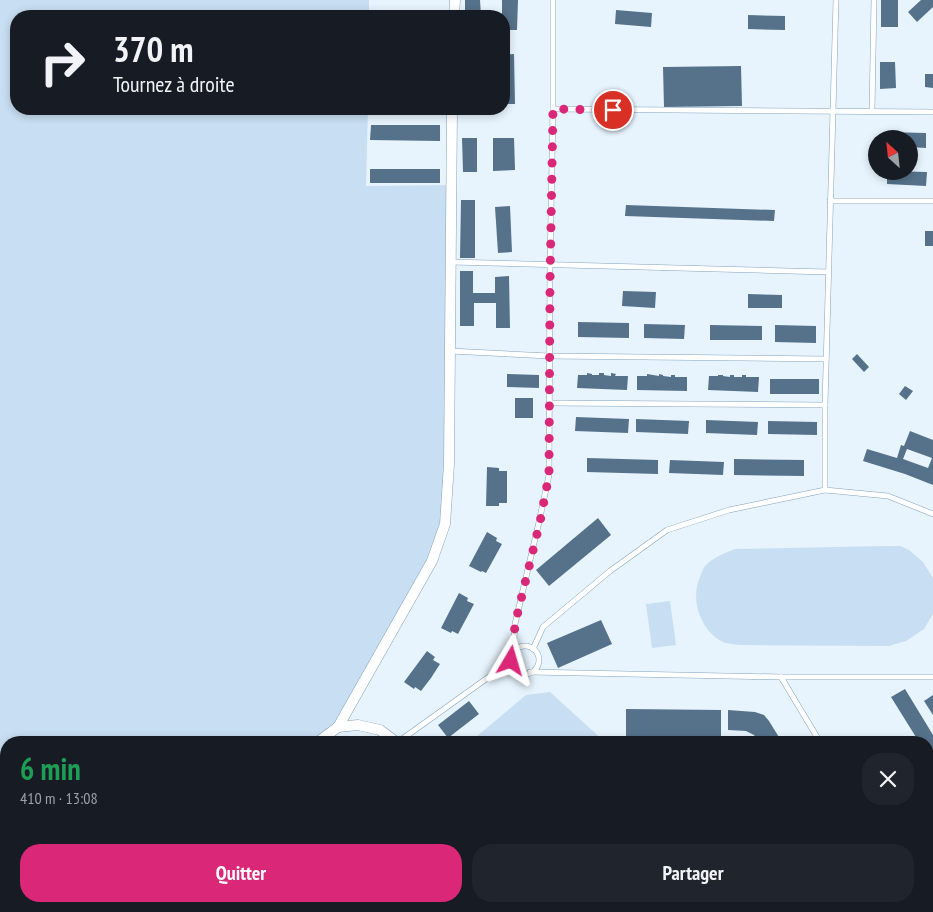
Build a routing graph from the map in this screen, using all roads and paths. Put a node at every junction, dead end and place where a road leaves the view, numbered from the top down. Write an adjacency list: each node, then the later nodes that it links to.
1 (553, 0): 4 (lane)
2 (836, 0): 5 (lane)
3 (874, 0): 6 (lane)
4 (553, 109): 5 (lane); 12 (lane)
5 (832, 112): 6 (lane); 9 (lane)
6 (872, 112): 7 (lane)
7 (933, 112)
8 (452, 115): 11 (street)
9 (830, 200): 10 (lane); 13 (lane)
10 (933, 202)
11 (451, 262): 12 (lane); 14 (street)
12 (550, 264): 13 (lane); 15 (lane)
13 (828, 272): 16 (lane)
14 (450, 351): 15 (lane); 27 (street)
15 (549, 356): 16 (lane); 17 (lane)
16 (826, 359): 18 (lane)
17 (549, 403): 18 (lane); 22 (lane)
18 (825, 405): 19 (lane)
19 (825, 490): 20 (lane); 21 (lane)
20 (933, 514)
21 (533, 649): 22 (lane); 24 (lane)
22 (513, 653): 23 (lane)
23 (511, 661): 24 (lane); 30 (lane)
24 (530, 672): 25 (lane)
25 (781, 677): 26 (lane); 31 (lane)
26 (933, 678)
27 (338, 727): 28 (street); 29 (street)
28 (326, 736)
29 (388, 736)
30 (405, 736)
31 (816, 736)

